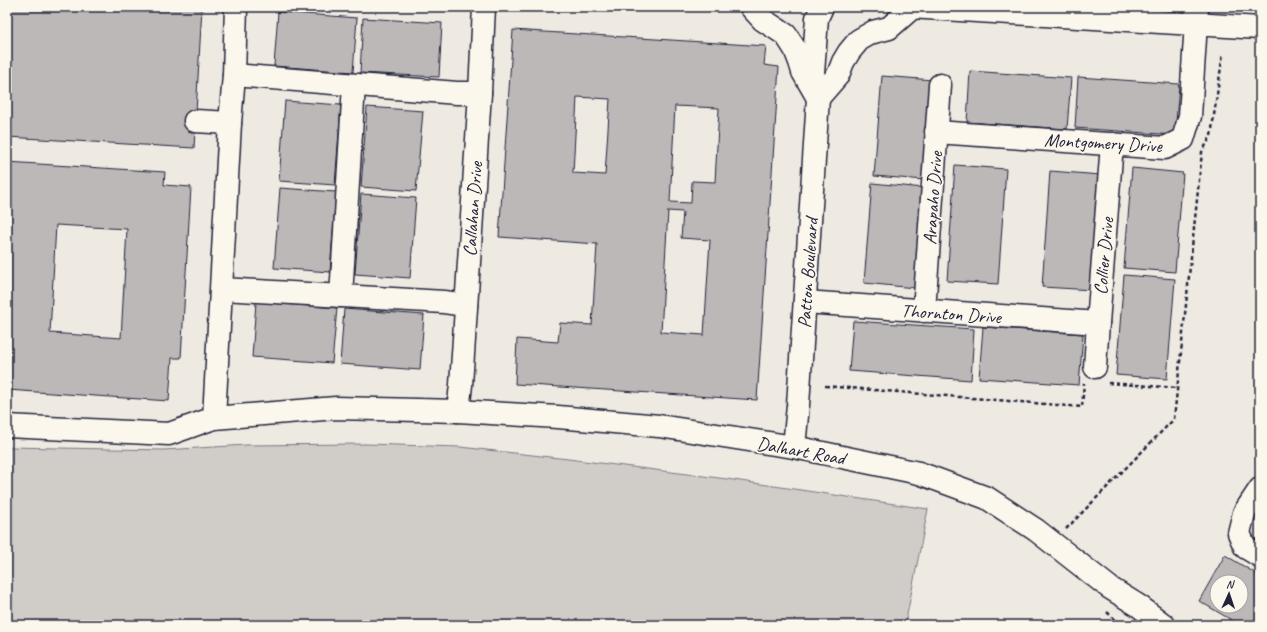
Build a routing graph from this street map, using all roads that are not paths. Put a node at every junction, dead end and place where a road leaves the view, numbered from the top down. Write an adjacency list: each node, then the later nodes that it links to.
1 (236, 7): 10 (street)
2 (484, 7): 13 (street, Callahan Drive)
3 (751, 7): 14 (street)
4 (822, 7): 14 (street, Patton Boulevard)
5 (826, 7): 14 (street, Patton Boulevard)
6 (909, 7): 7 (street)
7 (912, 7): 8 (street); 14 (street)
8 (1196, 16): 9 (street); 18 (street, Montgomery Drive)
9 (1260, 28)
10 (234, 75): 11 (street); 16 (street)
11 (354, 85): 13 (street); 20 (street)
12 (940, 85): 17 (street, Arapaho Drive)
13 (480, 93): 22 (street, Callahan Drive)
14 (818, 98): 21 (street, Patton Boulevard)
15 (196, 120): 16 (street)
16 (230, 123): 19 (street)
17 (936, 132): 18 (street, Montgomery Drive); 23 (street, Arapaho Drive)
18 (1112, 144): 24 (street, Collier Drive)
19 (222, 289): 20 (street); 27 (street)
20 (341, 296): 22 (street)
21 (805, 302): 23 (street, Thornton Drive); 29 (street, Patton Boulevard)
22 (466, 305): 26 (street, Callahan Drive)
23 (924, 311): 24 (street, Thornton Drive)
24 (1098, 323): 25 (street, Collier Drive)
25 (1098, 378)
26 (458, 411): 27 (street, Dalhart Road); 29 (street, Dalhart Road)
27 (214, 418): 28 (street, Dalhart Road)
28 (7, 426)
29 (794, 447): 32 (street, Dalhart Road)
30 (1260, 489): 31 (street)
31 (1260, 556)
32 (1110, 588): 33 (street, Dalhart Road); 34 (street, Dalhart Road)
33 (1142, 625)
34 (1164, 625)

